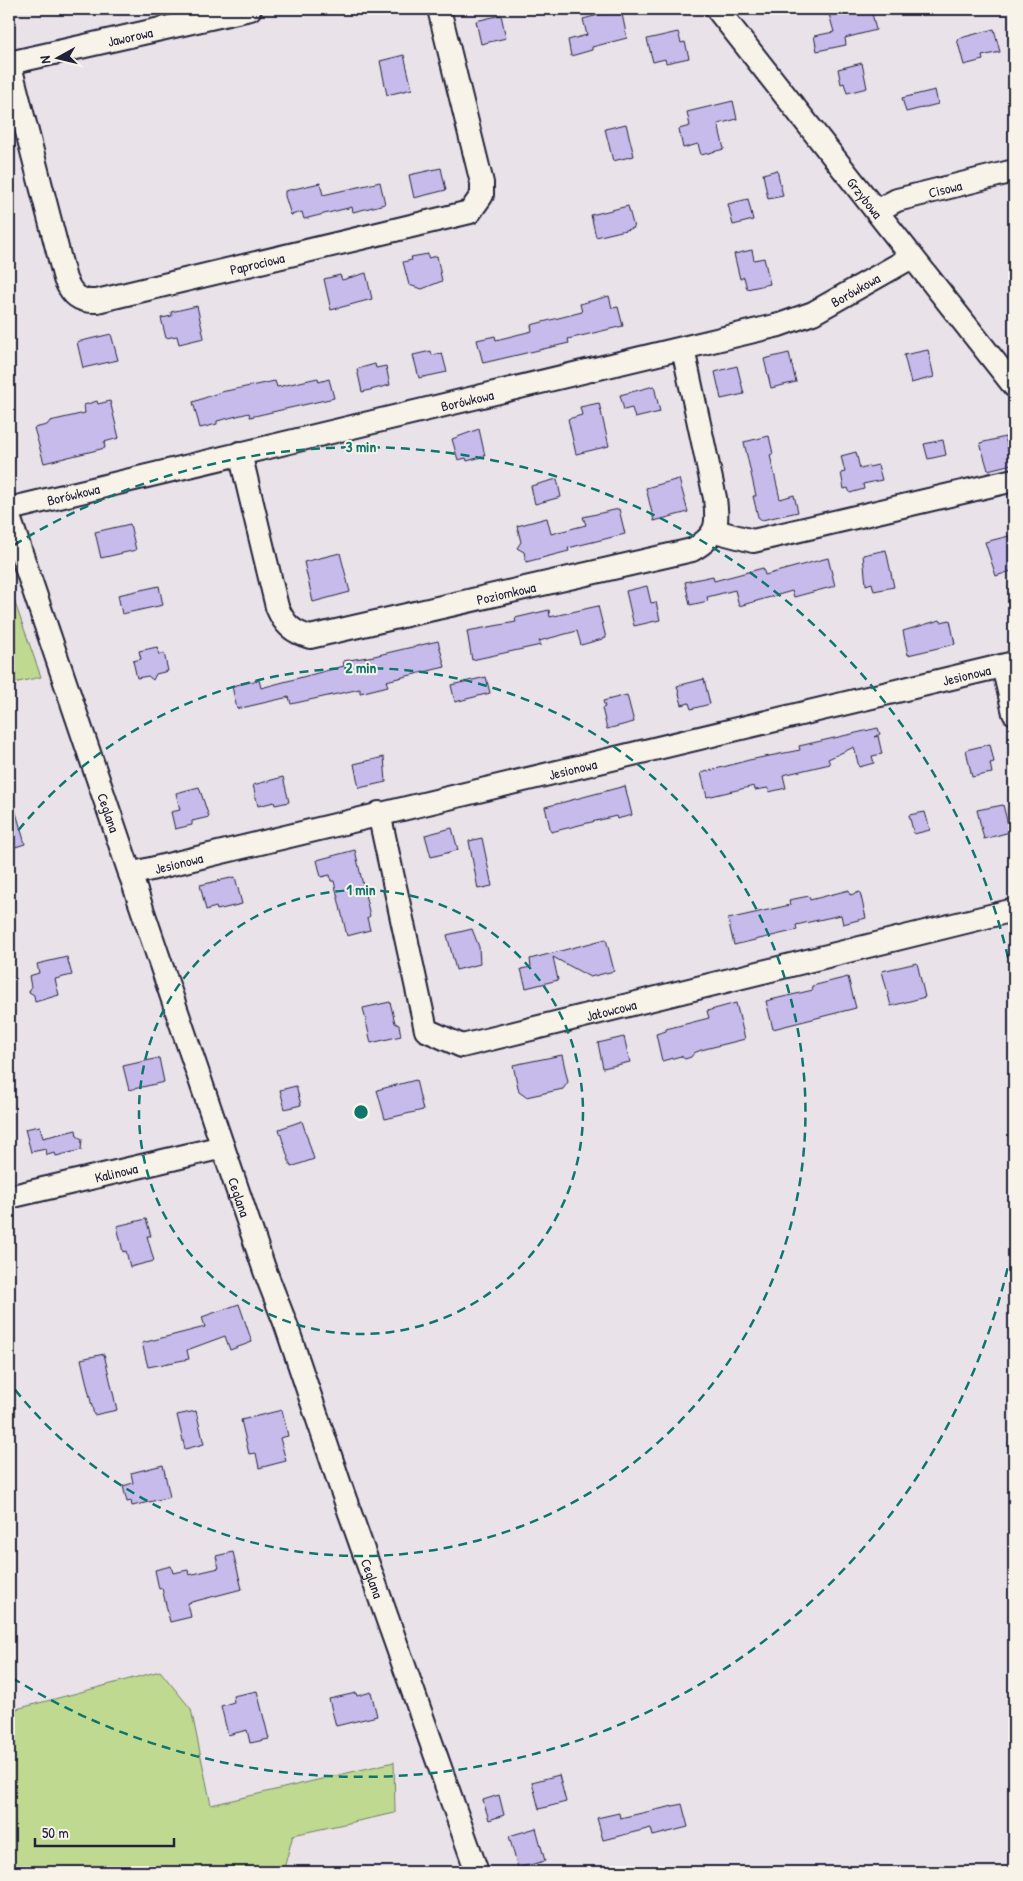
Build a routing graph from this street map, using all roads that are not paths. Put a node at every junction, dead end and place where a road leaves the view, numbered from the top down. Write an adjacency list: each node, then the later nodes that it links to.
1 (250, 9): 4 (street, Jaworowa)
2 (439, 9): 4 (street, Paprociowa)
3 (717, 9): 6 (street, Grzybowa)
4 (9, 63)
5 (1014, 171): 6 (street, Cisowa)
6 (878, 210): 7 (street, Grzybowa)
7 (912, 257): 8 (street, Borówkowa); 9 (street, Grzybowa)
8 (682, 349): 10 (street, Borówkowa); 14 (street)
9 (1014, 386)
10 (240, 453): 12 (street, Borówkowa); 14 (street, Poziomkowa)
11 (1014, 480): 14 (street)
12 (9, 509)
13 (9, 517): 18 (street, Ceglana)
14 (715, 531)
15 (1009, 664): 16 (street); 17 (street, Jesionowa)
16 (1014, 713)
17 (379, 813): 18 (street, Jesionowa); 19 (street, Jałowcowa)
18 (130, 874): 20 (street, Ceglana)
19 (1014, 910)
20 (223, 1147): 21 (street, Kalinowa); 22 (street, Ceglana)
21 (9, 1197)
22 (476, 1872)

